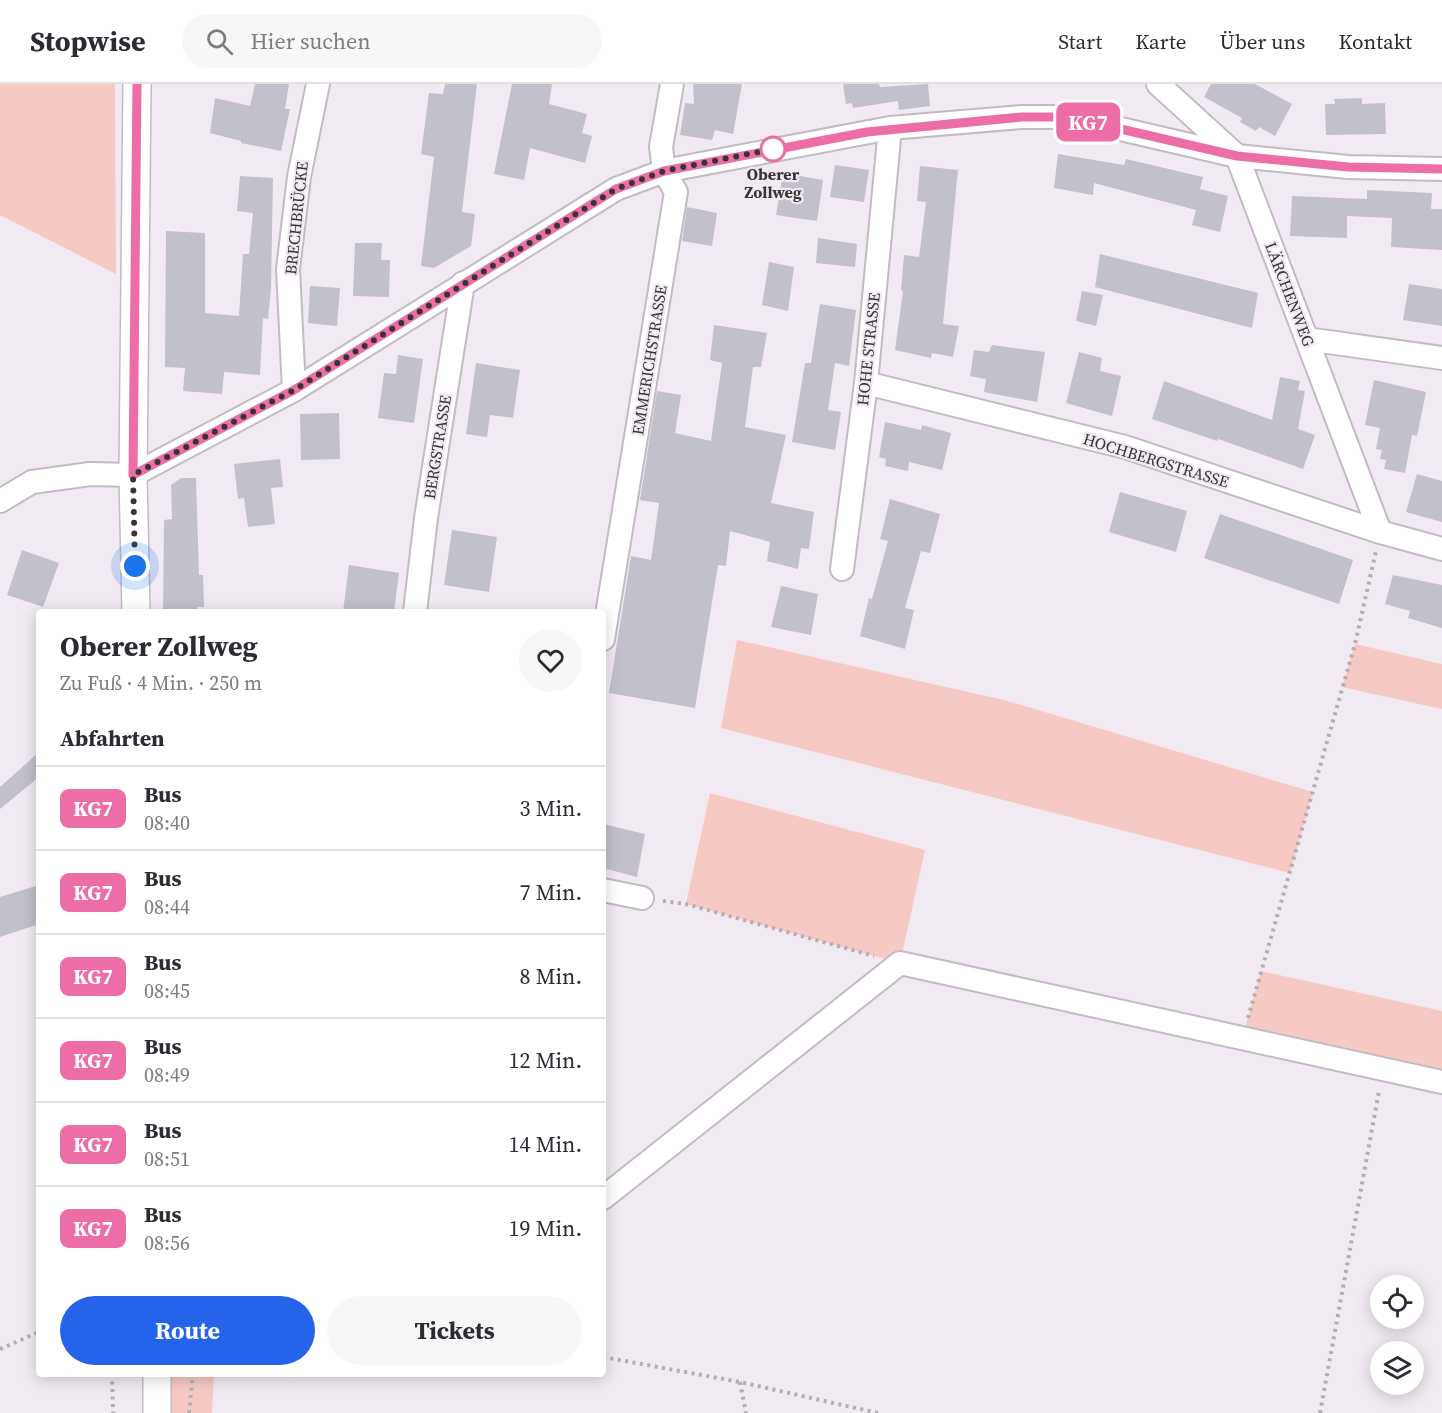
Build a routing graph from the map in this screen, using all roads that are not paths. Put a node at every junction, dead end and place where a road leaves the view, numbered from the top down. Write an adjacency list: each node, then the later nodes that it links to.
1 (136, 84): 14 (main road)
2 (318, 84): 13 (street, BRECHBRÜCKE)
3 (672, 84): 8 (street, EMMERICHSTRASSE)
4 (1158, 84): 6 (street, LÄRCHENWEG)
5 (890, 128): 6 (street); 8 (street); 12 (street, HOHE STRASSE)
6 (1237, 156): 7 (street); 10 (street, LÄRCHENWEG)
7 (1442, 169)
8 (664, 171): 9 (street); 21 (street, EMMERICHSTRASSE)
9 (463, 284): 13 (street); 20 (street, BERGSTRASSE)
10 (1307, 339): 11 (street); 16 (street, LÄRCHENWEG)
11 (1442, 358)
12 (866, 383): 16 (street, HOCHBERGSTRASSE); 18 (street, HOHE STRASSE)
13 (294, 390): 14 (street)
14 (133, 475): 15 (street); 19 (main road)
15 (0, 501)
16 (1380, 532): 17 (street, HOCHBERGSTRASSE)
17 (1442, 549)
18 (842, 569)
19 (136, 609)
20 (415, 609)
21 (606, 621)
22 (606, 891): 23 (street)
23 (642, 898)
24 (1442, 1082): 25 (street)
25 (606, 1196)
26 (157, 1377): 27 (main road)
27 (157, 1413)

